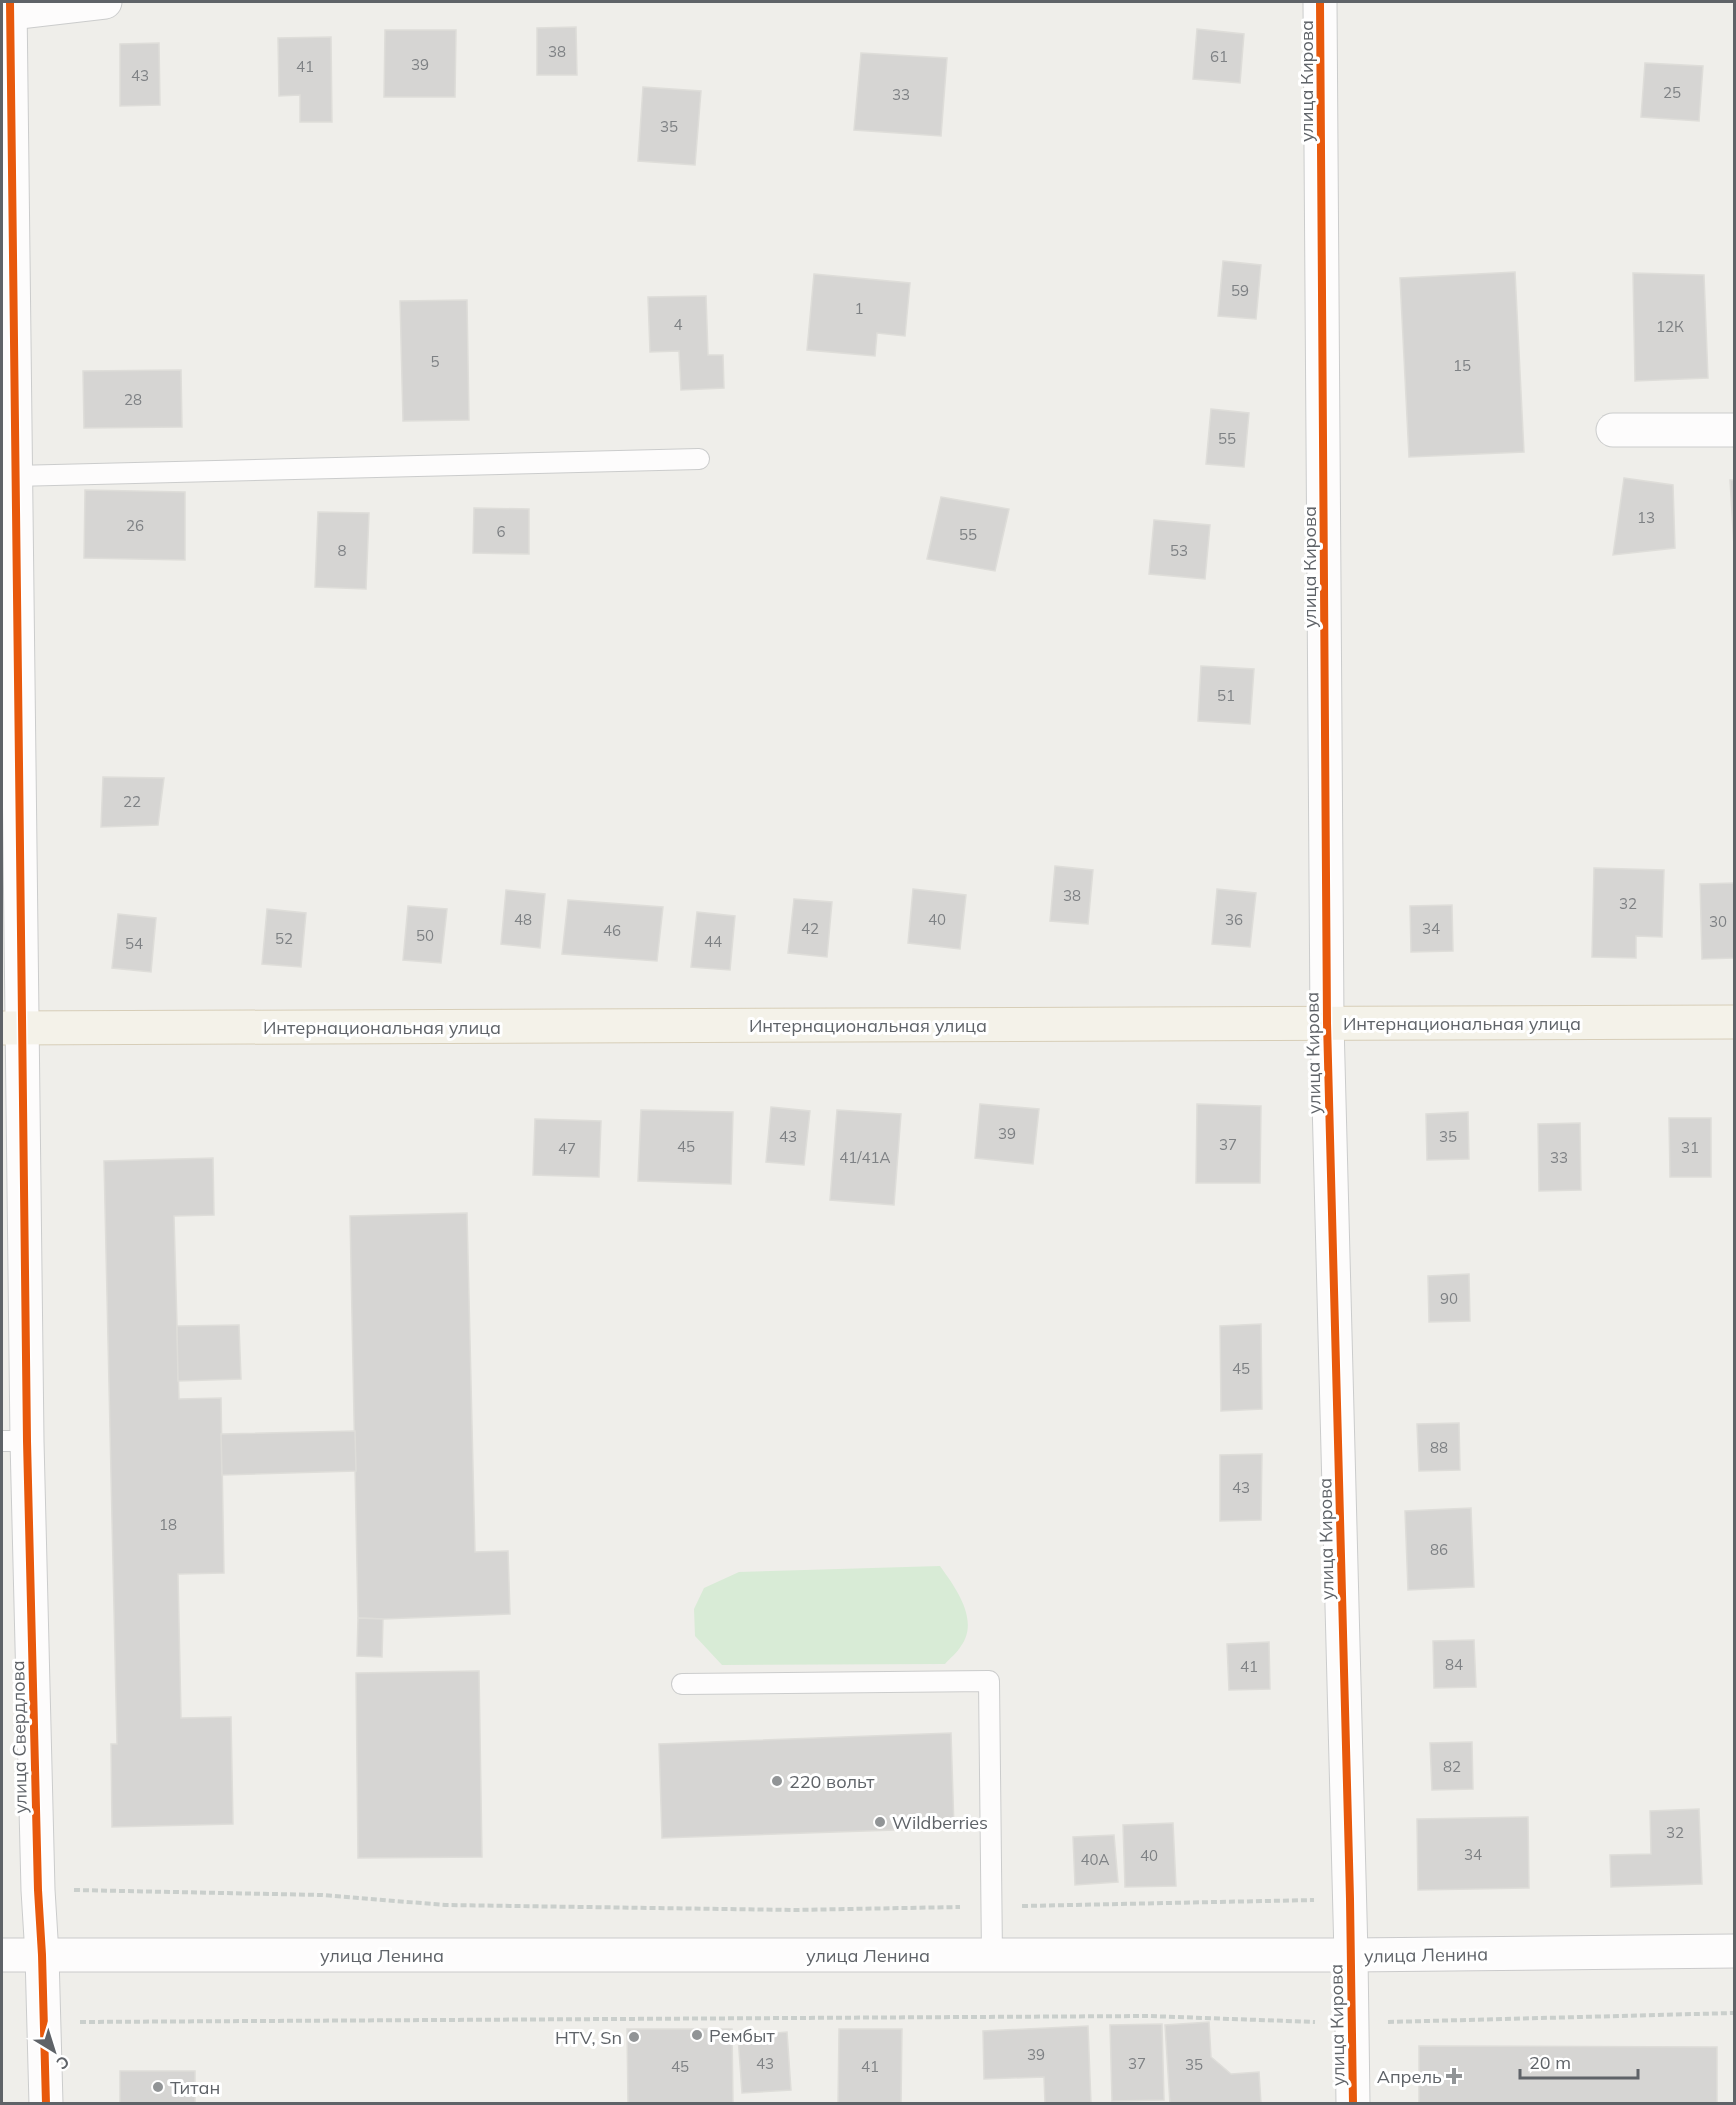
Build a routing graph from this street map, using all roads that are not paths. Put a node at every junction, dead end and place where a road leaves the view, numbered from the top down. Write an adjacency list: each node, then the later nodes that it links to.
1 (105, 2): 3 (street)
2 (1320, 2): 9 (street, улица Кирова)
3 (7, 10): 7 (street, улица Свердлова)
4 (1613, 430): 5 (street)
5 (1734, 430)
6 (699, 459): 7 (lane)
7 (14, 477): 10 (street, улица Свердлова)
8 (1734, 1022): 9 (main road, Интернациональная улица)
9 (1327, 1023): 10 (main road, Интернациональная улица); 17 (street, улица Кирова)
10 (12, 1028): 11 (street, улица Свердлова)
11 (14, 1441): 16 (street, улица Свердлова)
12 (682, 1684): 14 (lane)
13 (1734, 1951): 17 (street, улица Ленина)
14 (992, 1954): 16 (street, улица Ленина); 17 (street, улица Ленина)
15 (2, 1955): 16 (street, улица Ленина)
16 (42, 1955): 18 (street, улица Свердлова)
17 (1351, 1955): 19 (street, улица Кирова)
18 (46, 2103)
19 (1353, 2103)

